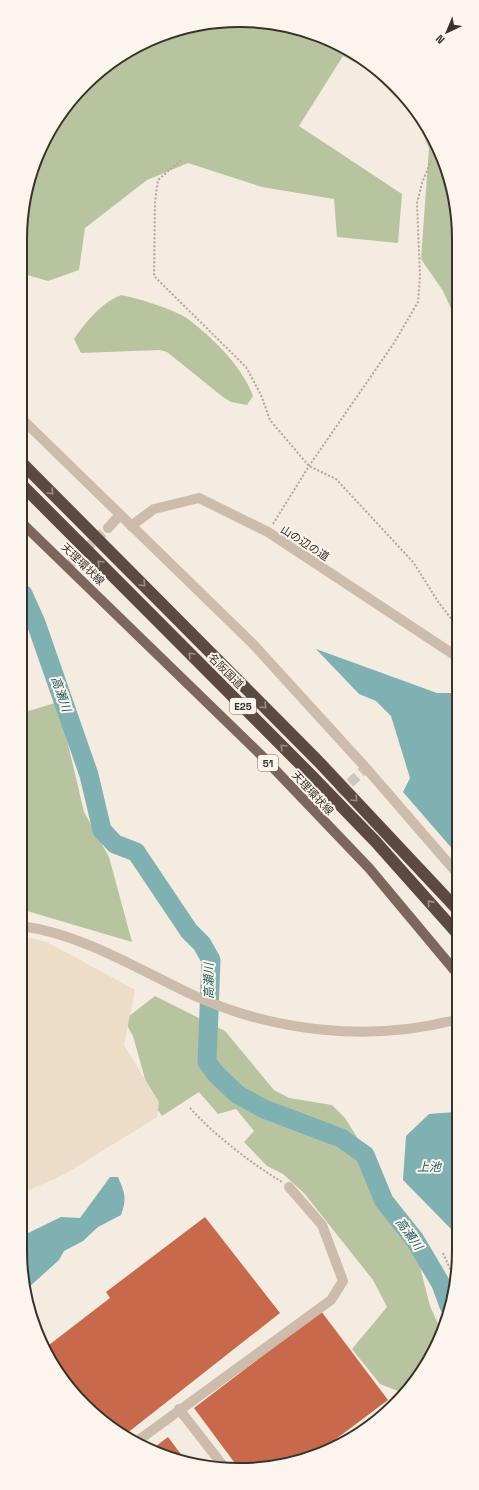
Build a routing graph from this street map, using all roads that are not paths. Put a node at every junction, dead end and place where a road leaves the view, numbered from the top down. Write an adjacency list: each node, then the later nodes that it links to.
1 (27, 424): 4 (street)
2 (27, 468): 10 (highway, 名阪国道 / E25, one-way to 10)
3 (27, 490): 12 (highway, 名阪国道 / E25, one-way to 3)
4 (120, 514): 5 (street); 7 (street)
5 (131, 526): 8 (street, 山の辺の道); 9 (street)
6 (27, 527): 13 (main road, 天理環状線 / 51)
7 (108, 528)
8 (452, 653)
9 (452, 867)
10 (452, 904)
11 (27, 927): 14 (street)
12 (452, 928)
13 (452, 967)
14 (452, 1021)
15 (289, 1186): 16 (street)
16 (180, 1409): 17 (street); 18 (street)
17 (141, 1439)
18 (220, 1462)

